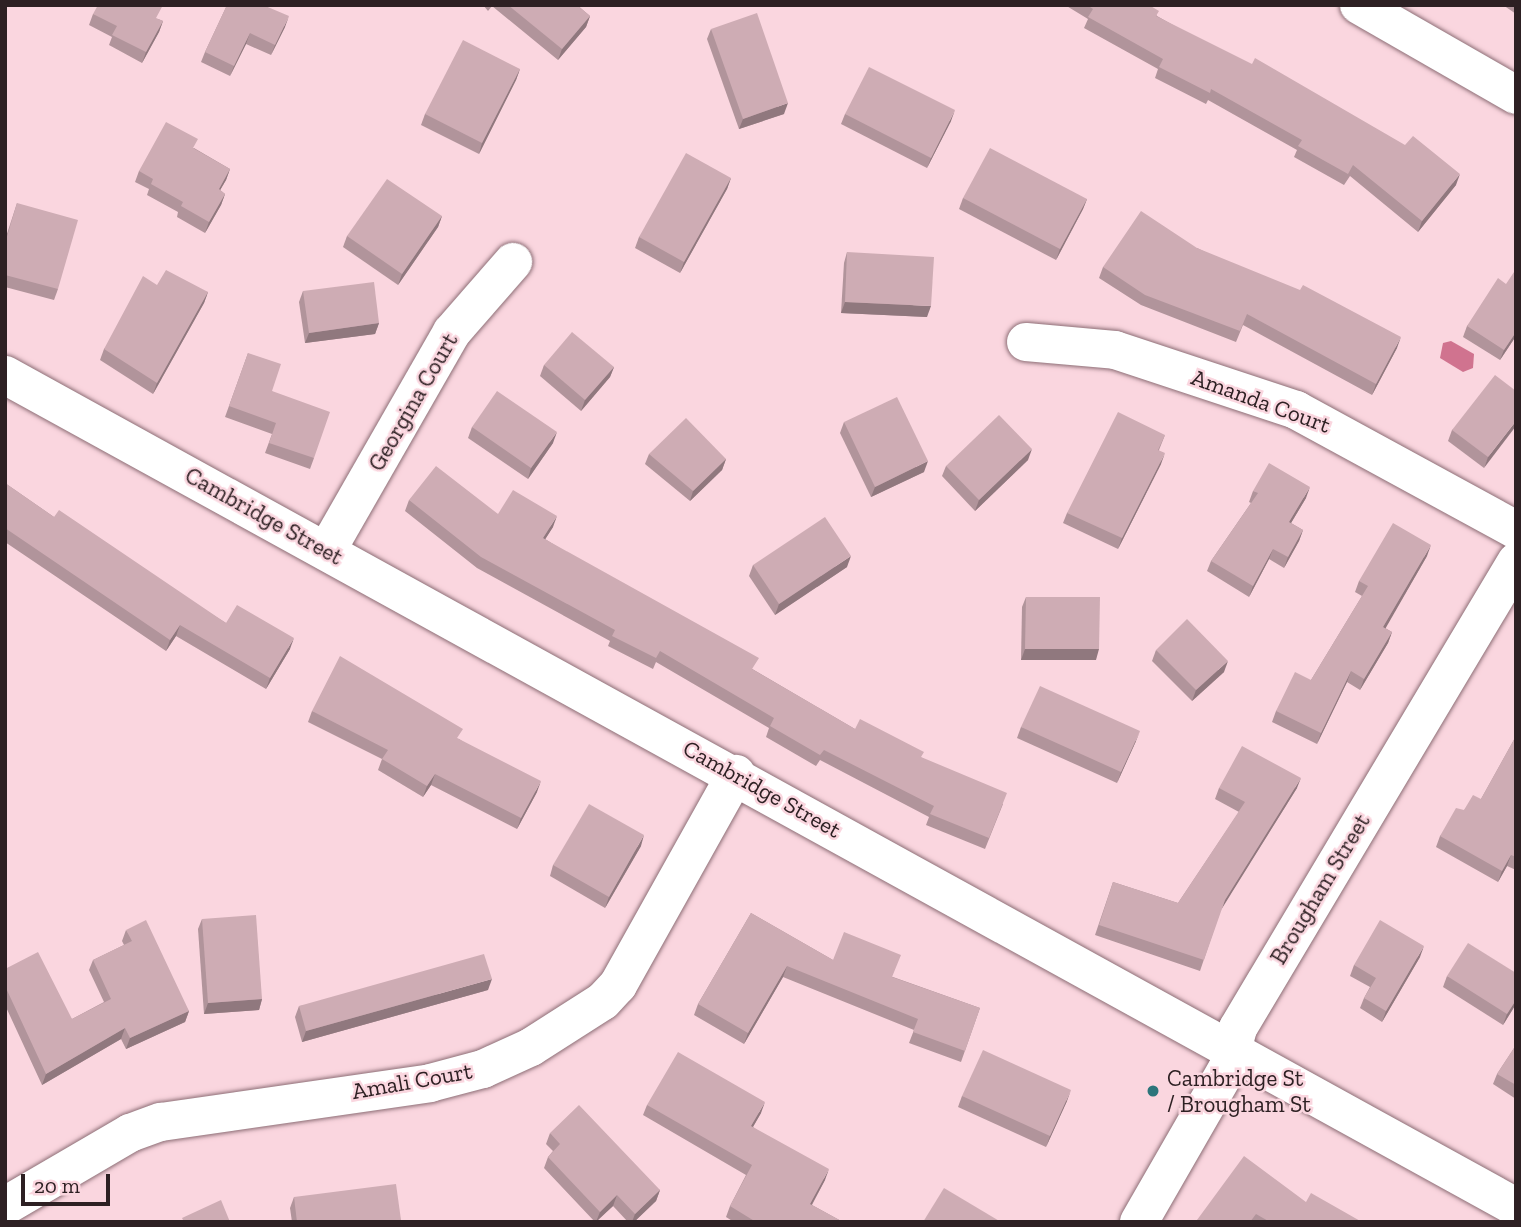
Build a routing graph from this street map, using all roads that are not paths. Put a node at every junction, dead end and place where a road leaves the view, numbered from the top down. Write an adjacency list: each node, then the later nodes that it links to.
1 (1359, 5): 2 (street)
2 (1516, 95)
3 (513, 262): 7 (street, Georgina Court)
4 (1026, 342): 6 (street, Amanda Court)
5 (5, 375): 7 (street, Cambridge Street)
6 (1516, 530)
7 (327, 551): 9 (street, Cambridge Street)
8 (1516, 562): 10 (street, Brougham Street)
9 (736, 774): 10 (street, Cambridge Street); 11 (street, Amali Court)
10 (1233, 1048): 12 (street, Cambridge Street); 13 (street, Brougham Street)
11 (5, 1206)
12 (1516, 1207)
13 (1139, 1222)

